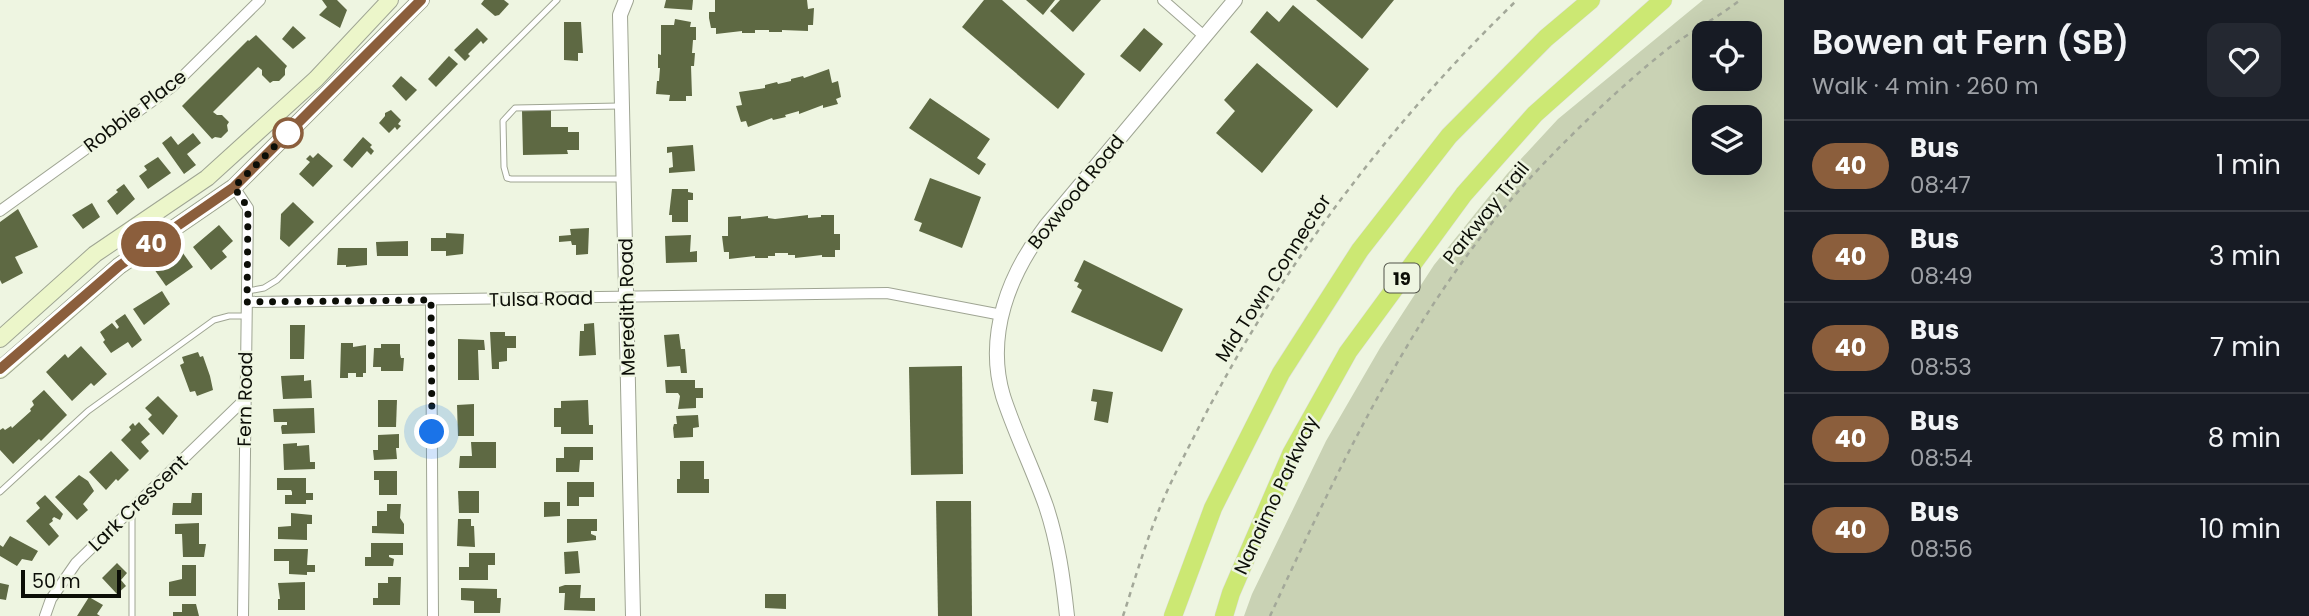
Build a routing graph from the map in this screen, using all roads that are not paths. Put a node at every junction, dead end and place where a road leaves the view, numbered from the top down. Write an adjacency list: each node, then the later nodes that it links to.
1 (260, 0): 14 (street, Robbie Place)
2 (421, 0): 13 (main road)
3 (557, 0): 15 (lane)
4 (626, 0): 11 (street, Meredith Road)
5 (1163, 0): 10 (street)
6 (1235, 0): 10 (street, Boxwood Road)
7 (1591, 0): 31 (highway, 19)
8 (1663, 0): 32 (highway, Nanaimo Parkway / 19)
9 (382, 3): 20 (main road)
10 (1204, 36): 18 (street, Boxwood Road)
11 (622, 106): 12 (street, Meredith Road); 12 (lane)
12 (624, 179): 16 (street, Meredith Road)
13 (234, 187): 15 (street, Fern Road); 21 (main road)
14 (0, 211)
15 (247, 297): 17 (street, Tulsa Road); 19 (street, Fern Road)
16 (627, 298): 17 (street, Tulsa Road); 18 (street, Tulsa Road); 29 (street, Meredith Road)
17 (431, 300): 28 (street)
18 (1002, 315): 30 (street, Boxwood Road)
19 (247, 316): 22 (street, Fern Road); 23 (lane)
20 (0, 339)
21 (0, 370)
22 (245, 399): 24 (street, Lark Crescent); 27 (street, Fern Road)
23 (0, 492)
24 (132, 508): 25 (street, Lark Crescent); 26 (lane)
25 (45, 616)
26 (132, 616)
27 (243, 616)
28 (433, 616)
29 (633, 616)
30 (1067, 616)
31 (1173, 616)
32 (1224, 616)

